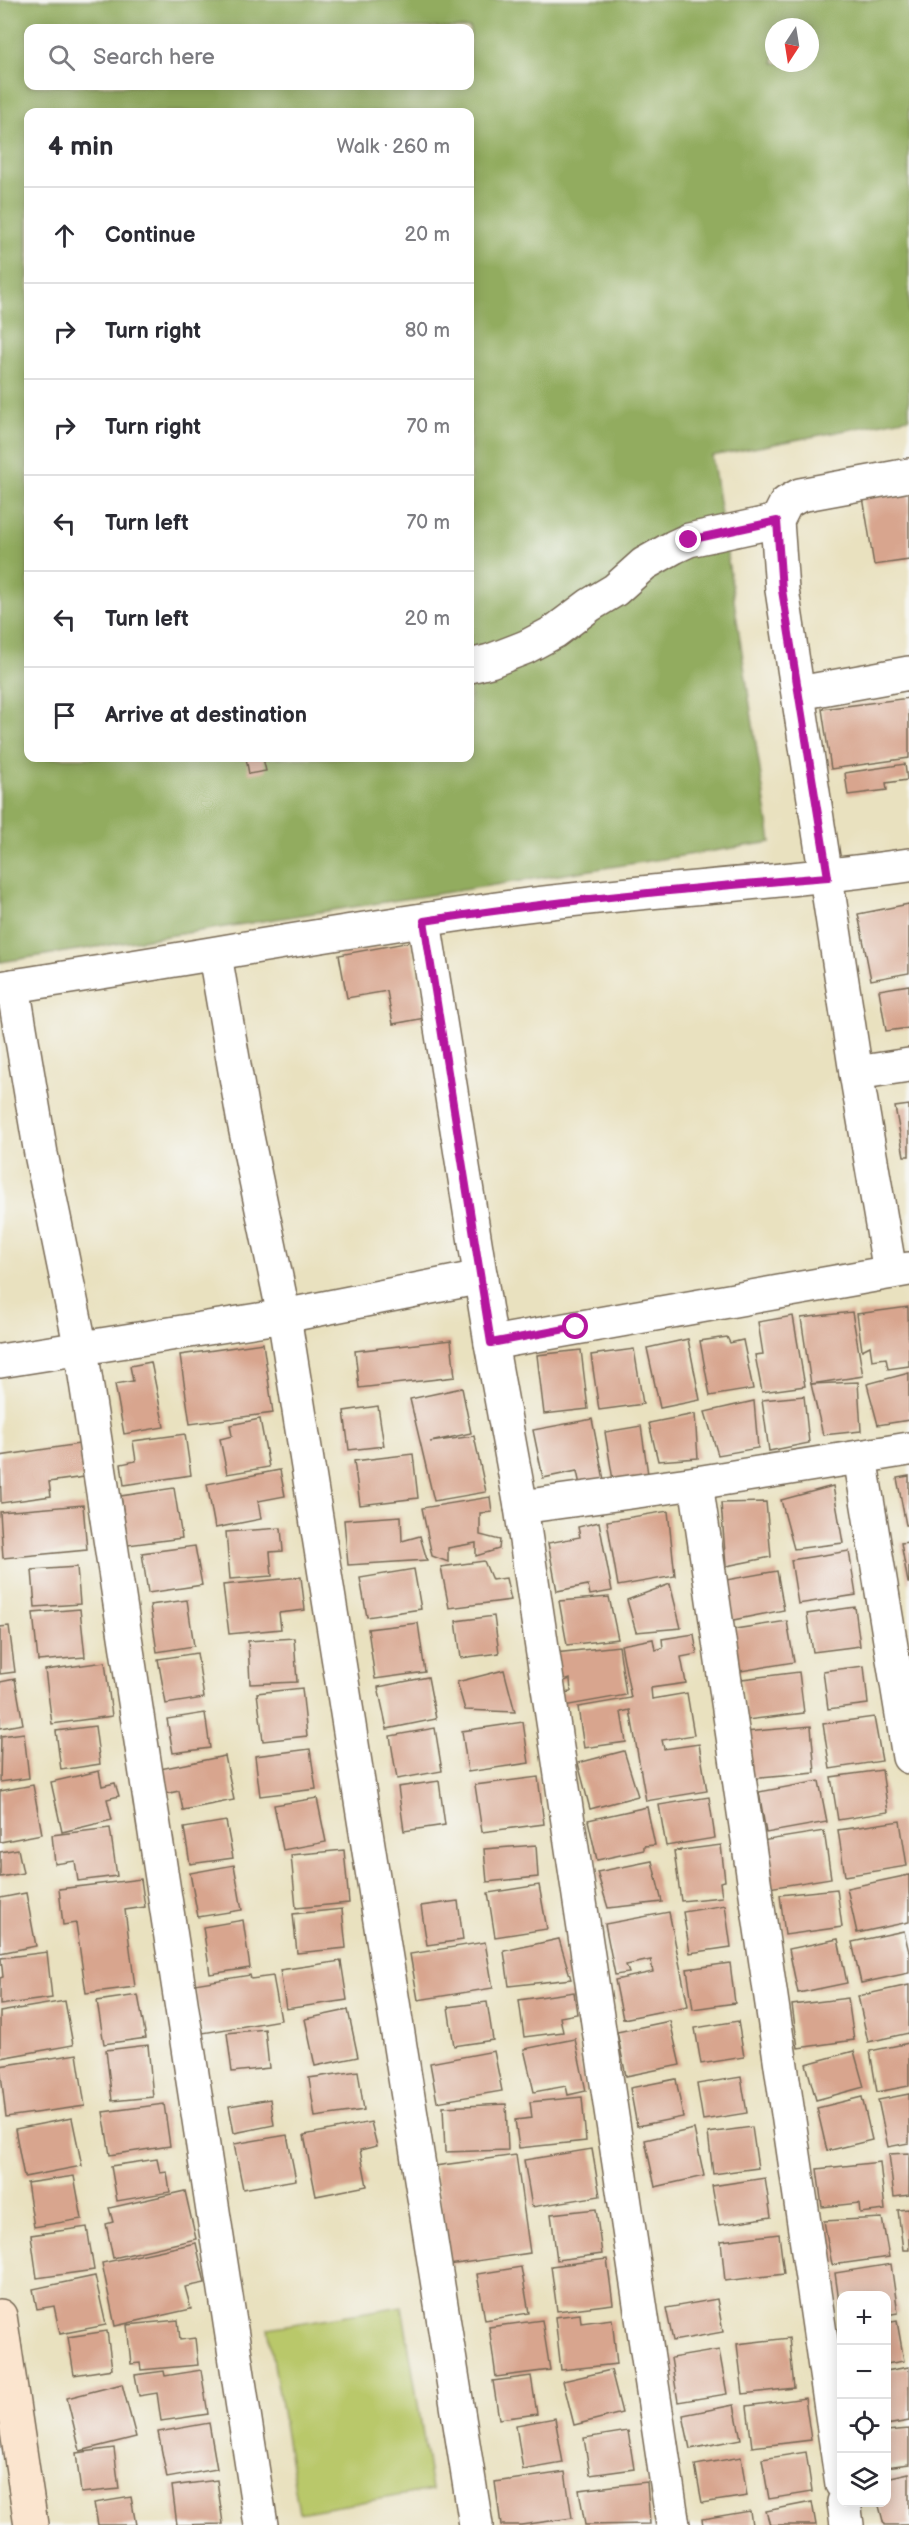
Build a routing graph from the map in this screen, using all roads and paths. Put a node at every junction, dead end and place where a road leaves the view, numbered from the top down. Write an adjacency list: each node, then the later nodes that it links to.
1 (909, 474): 2 (street)
2 (777, 521): 3 (street); 5 (street)
3 (474, 665)
4 (909, 673): 5 (street)
5 (799, 693): 7 (street)
6 (909, 865): 7 (street)
7 (828, 877): 8 (street); 12 (street)
8 (424, 921): 9 (street); 14 (street)
9 (215, 955): 10 (street); 15 (street)
10 (7, 987): 17 (street)
11 (909, 1065): 12 (street)
12 (856, 1073): 13 (street)
13 (900, 1271): 16 (street)
14 (481, 1277): 15 (street); 16 (street)
15 (284, 1316): 17 (street); 30 (street)
16 (491, 1343): 22 (street)
17 (81, 1349): 18 (street); 29 (street)
18 (0, 1360)
19 (909, 1449): 20 (street)
20 (860, 1456): 21 (street); 23 (street)
21 (696, 1483): 22 (street); 26 (street)
22 (520, 1507): 31 (street)
23 (898, 1626): 24 (street)
24 (909, 1757)
25 (0, 2316): 28 (street)
26 (837, 2453)
27 (845, 2507): 32 (street)
28 (31, 2525)
29 (261, 2525)
30 (476, 2525)
31 (674, 2525)
32 (847, 2525)

